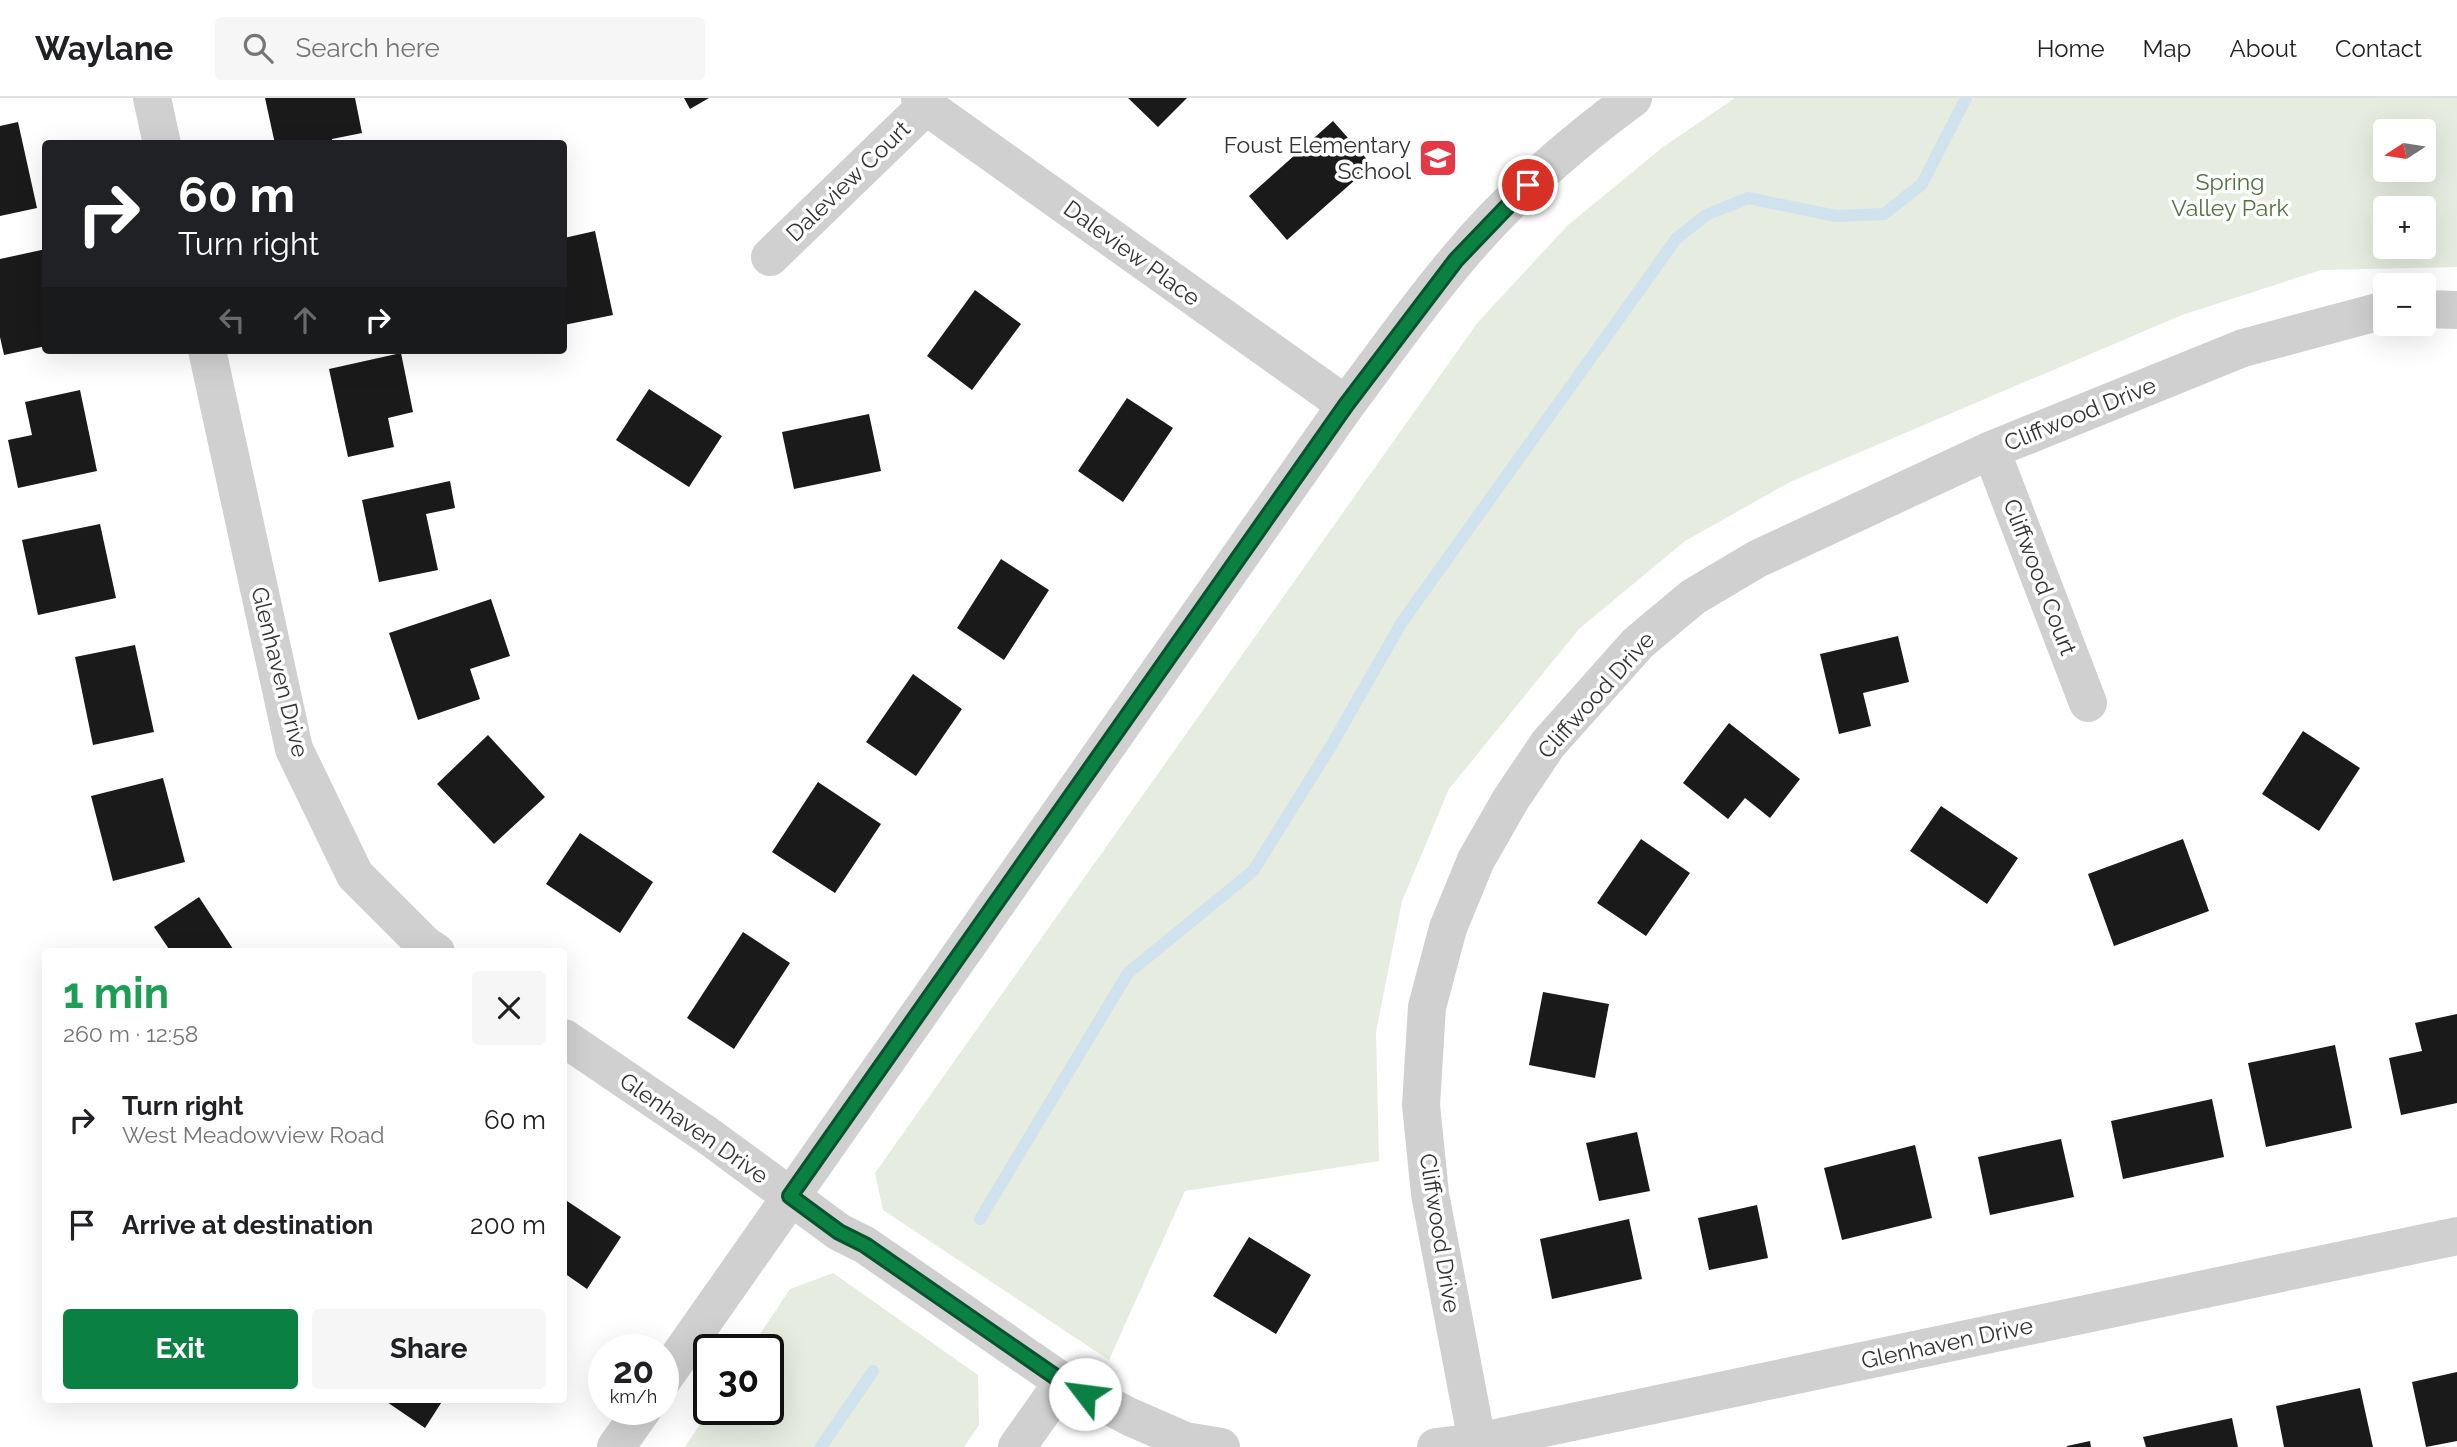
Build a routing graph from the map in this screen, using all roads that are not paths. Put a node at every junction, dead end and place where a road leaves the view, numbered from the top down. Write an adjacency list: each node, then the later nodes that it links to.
1 (152, 98): 4 (street)
2 (1633, 98): 10 (street)
3 (923, 102): 5 (street, Daleview Court); 10 (street, Daleview Place)
4 (161, 140)
5 (770, 257)
6 (2436, 309): 7 (street)
7 (2457, 310)
8 (2373, 313): 11 (street, Cliffwood Drive)
9 (209, 354): 13 (street, Glenhaven Drive)
10 (1346, 405): 15 (street)
11 (1991, 450): 12 (street, Cliffwood Court); 20 (street, Cliffwood Drive)
12 (2088, 704)
13 (430, 948)
14 (567, 1040): 15 (street, Glenhaven Drive)
15 (790, 1196): 17 (street); 18 (street, Glenhaven Drive)
16 (2457, 1236): 20 (street, Glenhaven Drive)
17 (679, 1356)
18 (1063, 1382): 22 (street); 23 (street, Glenhaven Drive)
19 (632, 1425): 21 (street)
20 (1477, 1444): 24 (street, Glenhaven Drive)
21 (616, 1447)
22 (1017, 1447)
23 (1221, 1447)
24 (1436, 1447)

